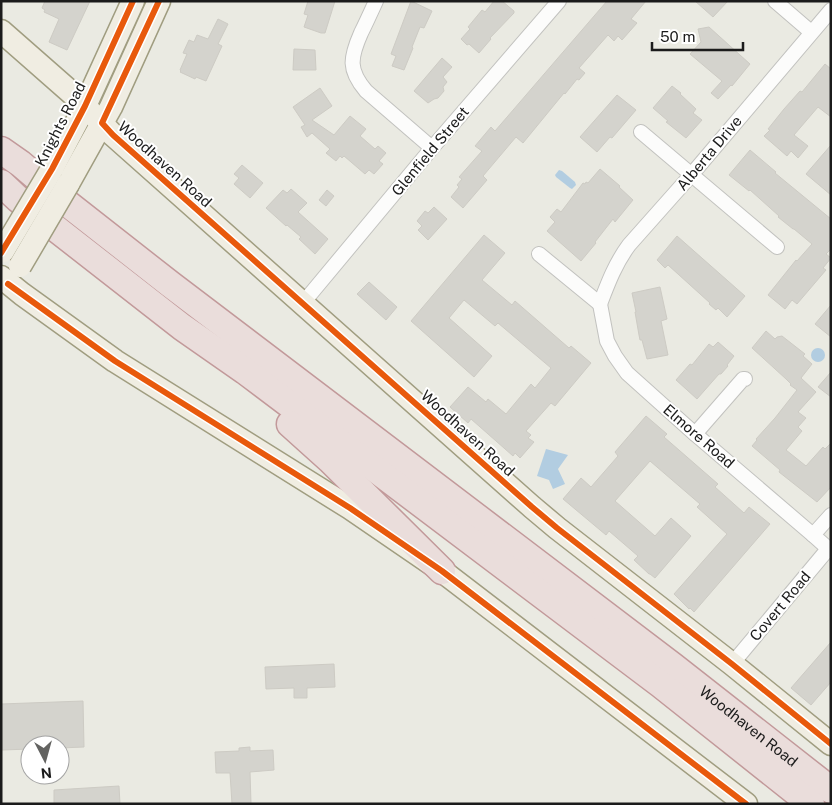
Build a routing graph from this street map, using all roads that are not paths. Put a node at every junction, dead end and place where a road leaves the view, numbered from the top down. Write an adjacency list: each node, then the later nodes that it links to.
1 (134, 1): 5 (main road); 9 (main road, Knights Road)
2 (376, 1): 13 (street)
3 (559, 1): 13 (street, Glenfield Street)
4 (775, 1): 8 (street)
5 (157, 6): 10 (main road)
6 (831, 10): 8 (street, Alberta Drive)
7 (1, 31): 9 (main road, Woodhaven Road)
8 (811, 32): 15 (street, Alberta Drive)
9 (85, 106): 10 (main road, Woodhaven Road); 18 (main road, Knights Road, bridge)
10 (102, 124): 20 (main road, bridge); 21 (main road, Woodhaven Road)
11 (642, 132): 15 (street)
12 (1, 142): 14 (highway, Woodhaven Road)
13 (432, 148): 21 (street, Glenfield Street)
14 (11, 157): 32 (highway, Woodhaven Road)
15 (692, 174): 17 (street); 22 (street, Alberta Drive)
16 (1, 183): 23 (highway, Woodhaven Road)
17 (777, 246)
18 (2, 252)
19 (539, 254): 22 (street)
20 (8, 280): 29 (main road)
21 (303, 303): 30 (main road, Woodhaven Road)
22 (600, 304): 25 (street, Elmore Road)
23 (182, 328): 29 (highway); 34 (highway, Woodhaven Road)
24 (745, 379): 25 (street)
25 (695, 434): 27 (street, Elmore Road)
26 (831, 515): 27 (street)
27 (814, 535): 28 (street, Elmore Road)
28 (829, 550): 30 (street, Covert Road)
29 (442, 571): 33 (main road)
30 (732, 664): 31 (main road, Woodhaven Road)
31 (831, 744)
32 (831, 790)
33 (746, 804)
34 (811, 804)

